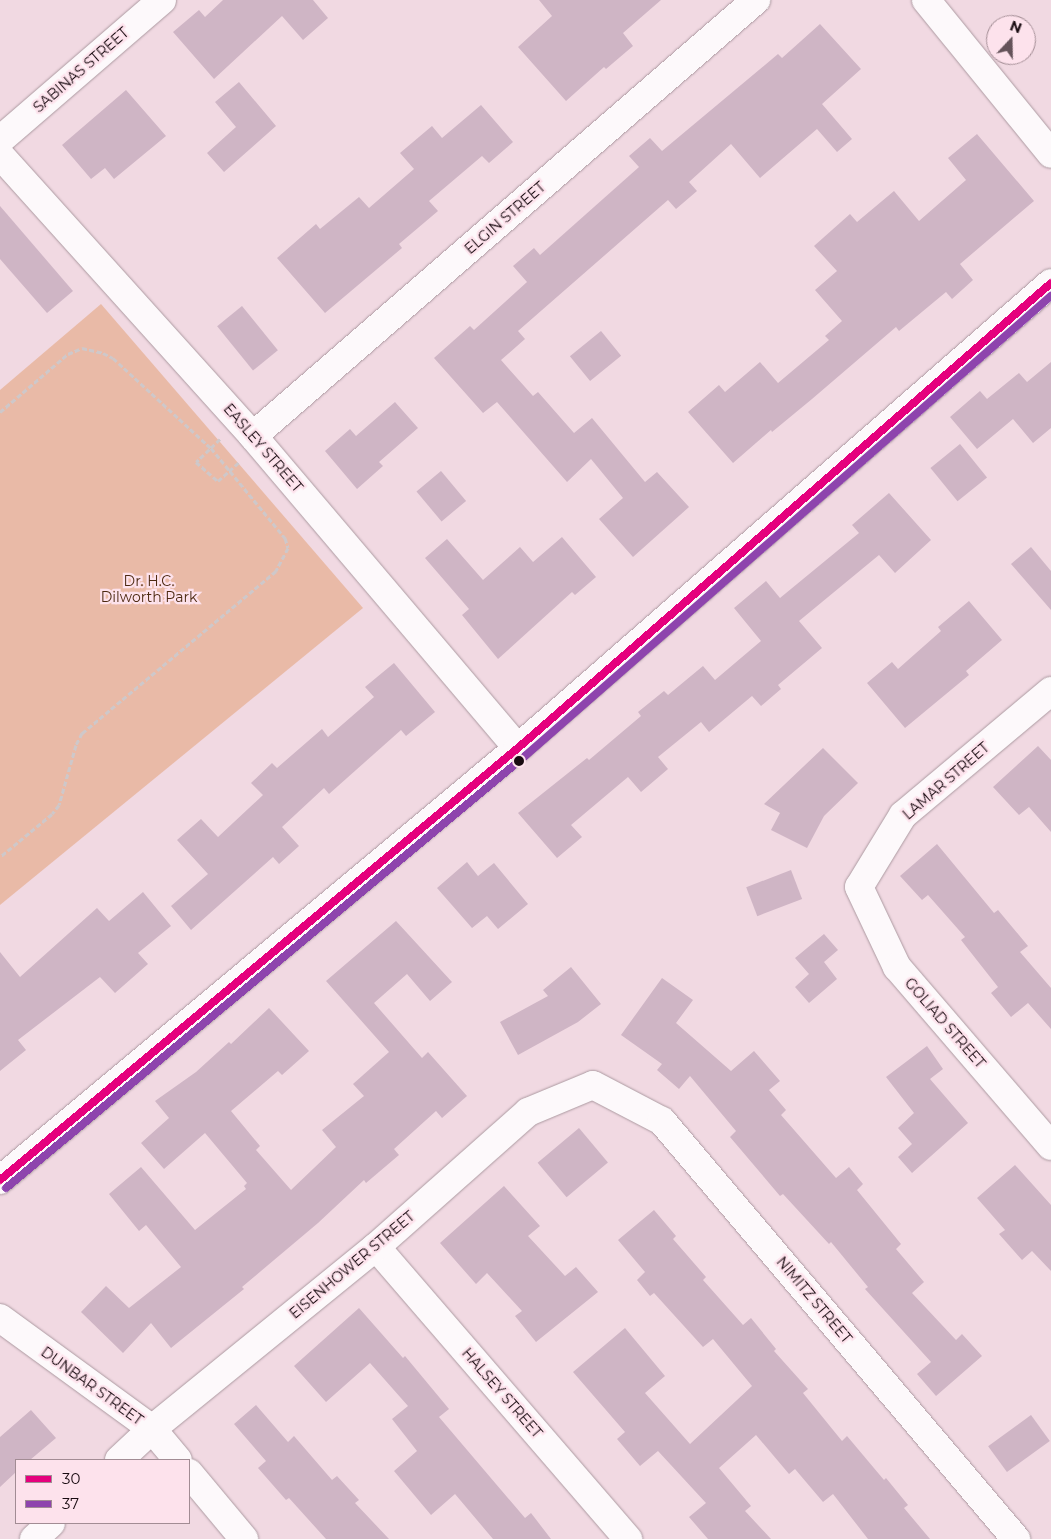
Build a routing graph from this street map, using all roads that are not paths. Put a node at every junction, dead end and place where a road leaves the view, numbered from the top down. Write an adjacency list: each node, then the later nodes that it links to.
1 (162, 0): 4 (street, SABINAS STREET)
2 (756, 0): 8 (street, ELGIN STREET)
3 (926, 0): 5 (street)
4 (0, 140)
5 (1051, 154)
6 (0, 155): 8 (street, EASLEY STREET)
7 (1051, 282): 10 (street)
8 (253, 436): 10 (street, EASLEY STREET)
9 (1050, 694): 11 (street, LAMAR STREET)
10 (518, 748): 14 (street)
11 (859, 887): 13 (street, GOLIAD STREET)
12 (593, 1086): 15 (street, EISENHOWER STREET); 25 (street, NIMITZ STREET)
13 (1051, 1146)
14 (0, 1180)
15 (376, 1247): 17 (street, EISENHOWER STREET); 24 (street, HALSEY STREET)
16 (0, 1318): 17 (street, DUNBAR STREET)
17 (152, 1429): 18 (street, EISENHOWER STREET); 19 (street, DUNBAR STREET)
18 (120, 1459)
19 (177, 1459)
20 (190, 1474): 23 (street)
21 (50, 1524): 22 (street)
22 (34, 1539)
23 (244, 1539)
24 (628, 1539)
25 (1016, 1539)

